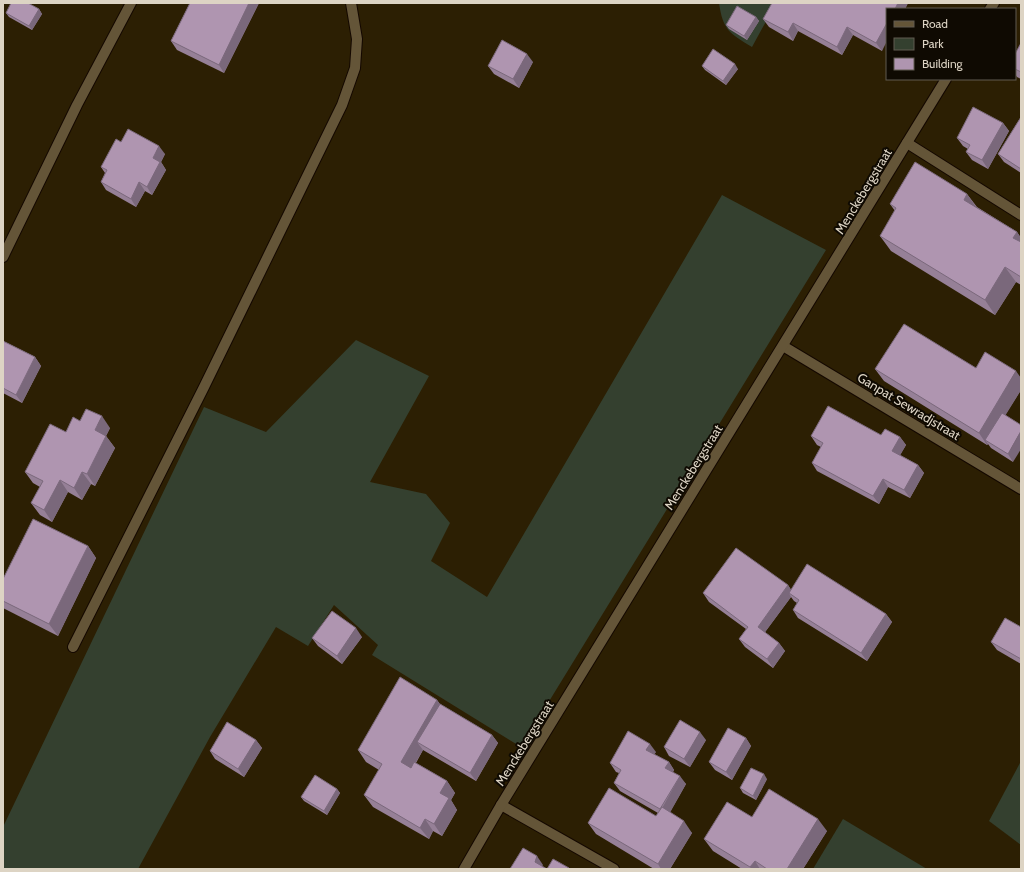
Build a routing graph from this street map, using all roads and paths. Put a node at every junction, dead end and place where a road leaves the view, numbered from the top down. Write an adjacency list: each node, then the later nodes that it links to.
1 (131, 3): 6 (street)
2 (351, 3): 9 (street)
3 (945, 80): 4 (street, Menckebergstraat)
4 (907, 143): 5 (street); 7 (street, Menckebergstraat)
5 (1021, 214)
6 (3, 257)
7 (783, 346): 8 (street, Ganpat Sewradjstraat); 10 (street, Menckebergstraat)
8 (1021, 489)
9 (73, 647)
10 (501, 804): 11 (street, Menckebergstraat); 12 (street)
11 (464, 869)
12 (614, 869)

